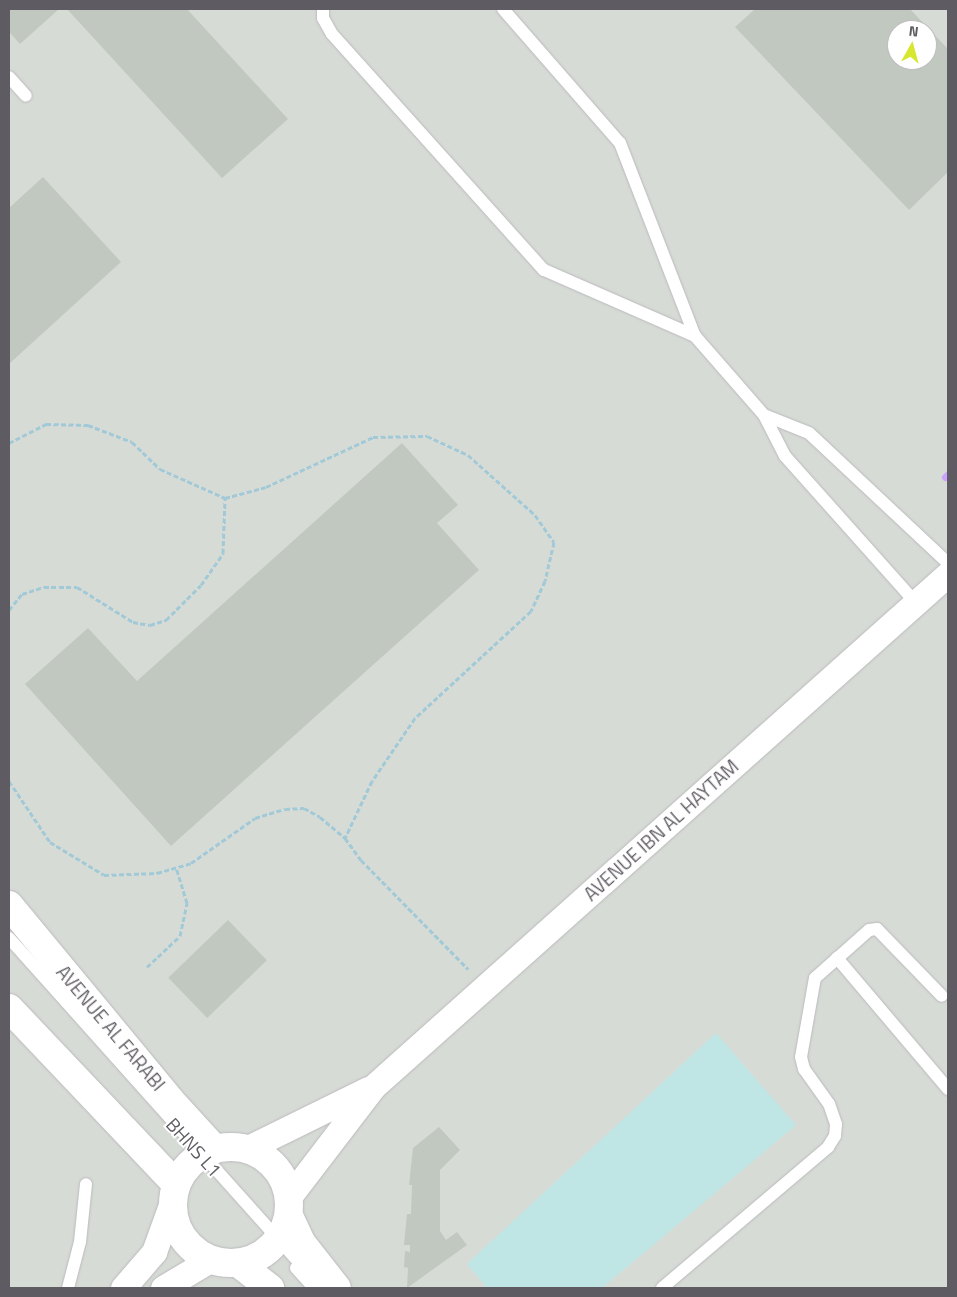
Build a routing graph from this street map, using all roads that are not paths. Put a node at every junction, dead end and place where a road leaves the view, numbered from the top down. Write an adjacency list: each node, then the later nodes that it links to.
1 (323, 9): 5 (lane)
2 (502, 9): 5 (lane)
3 (9, 77): 4 (lane)
4 (26, 96)
5 (695, 336): 6 (lane)
6 (764, 415): 7 (lane); 9 (lane)
7 (948, 562)
8 (948, 574): 9 (street, AVENUE IBN AL HAYTAM)
9 (916, 603): 16 (street, AVENUE IBN AL HAYTAM)
10 (9, 906): 19 (street, AVENUE AL FARABI)
11 (9, 938): 19 (lane, BHNS L1)
12 (9, 948): 19 (lane, BHNS L1)
13 (837, 958): 14 (lane); 17 (lane); 32 (lane)
14 (942, 996)
15 (9, 1008): 21 (street)
16 (373, 1087): 18 (street, AVENUE IBN AL HAYTAM); 22 (street, AVENUE IBN AL HAYTAM)
17 (948, 1089)
18 (246, 1149): 19 (street); 22 (street)
19 (204, 1154): 21 (street); 22 (lane, BHNS L1)
20 (86, 1184): 25 (lane)
21 (174, 1193): 23 (street); 26 (street)
22 (283, 1224): 24 (street); 29 (lane, BHNS L1); 30 (lane, BHNS L1); 31 (street)
23 (210, 1260): 24 (street); 27 (street)
24 (238, 1263): 28 (street)
25 (68, 1288)
26 (123, 1288)
27 (163, 1288)
28 (270, 1288)
29 (314, 1288)
30 (321, 1288)
31 (337, 1288)
32 (662, 1288)

